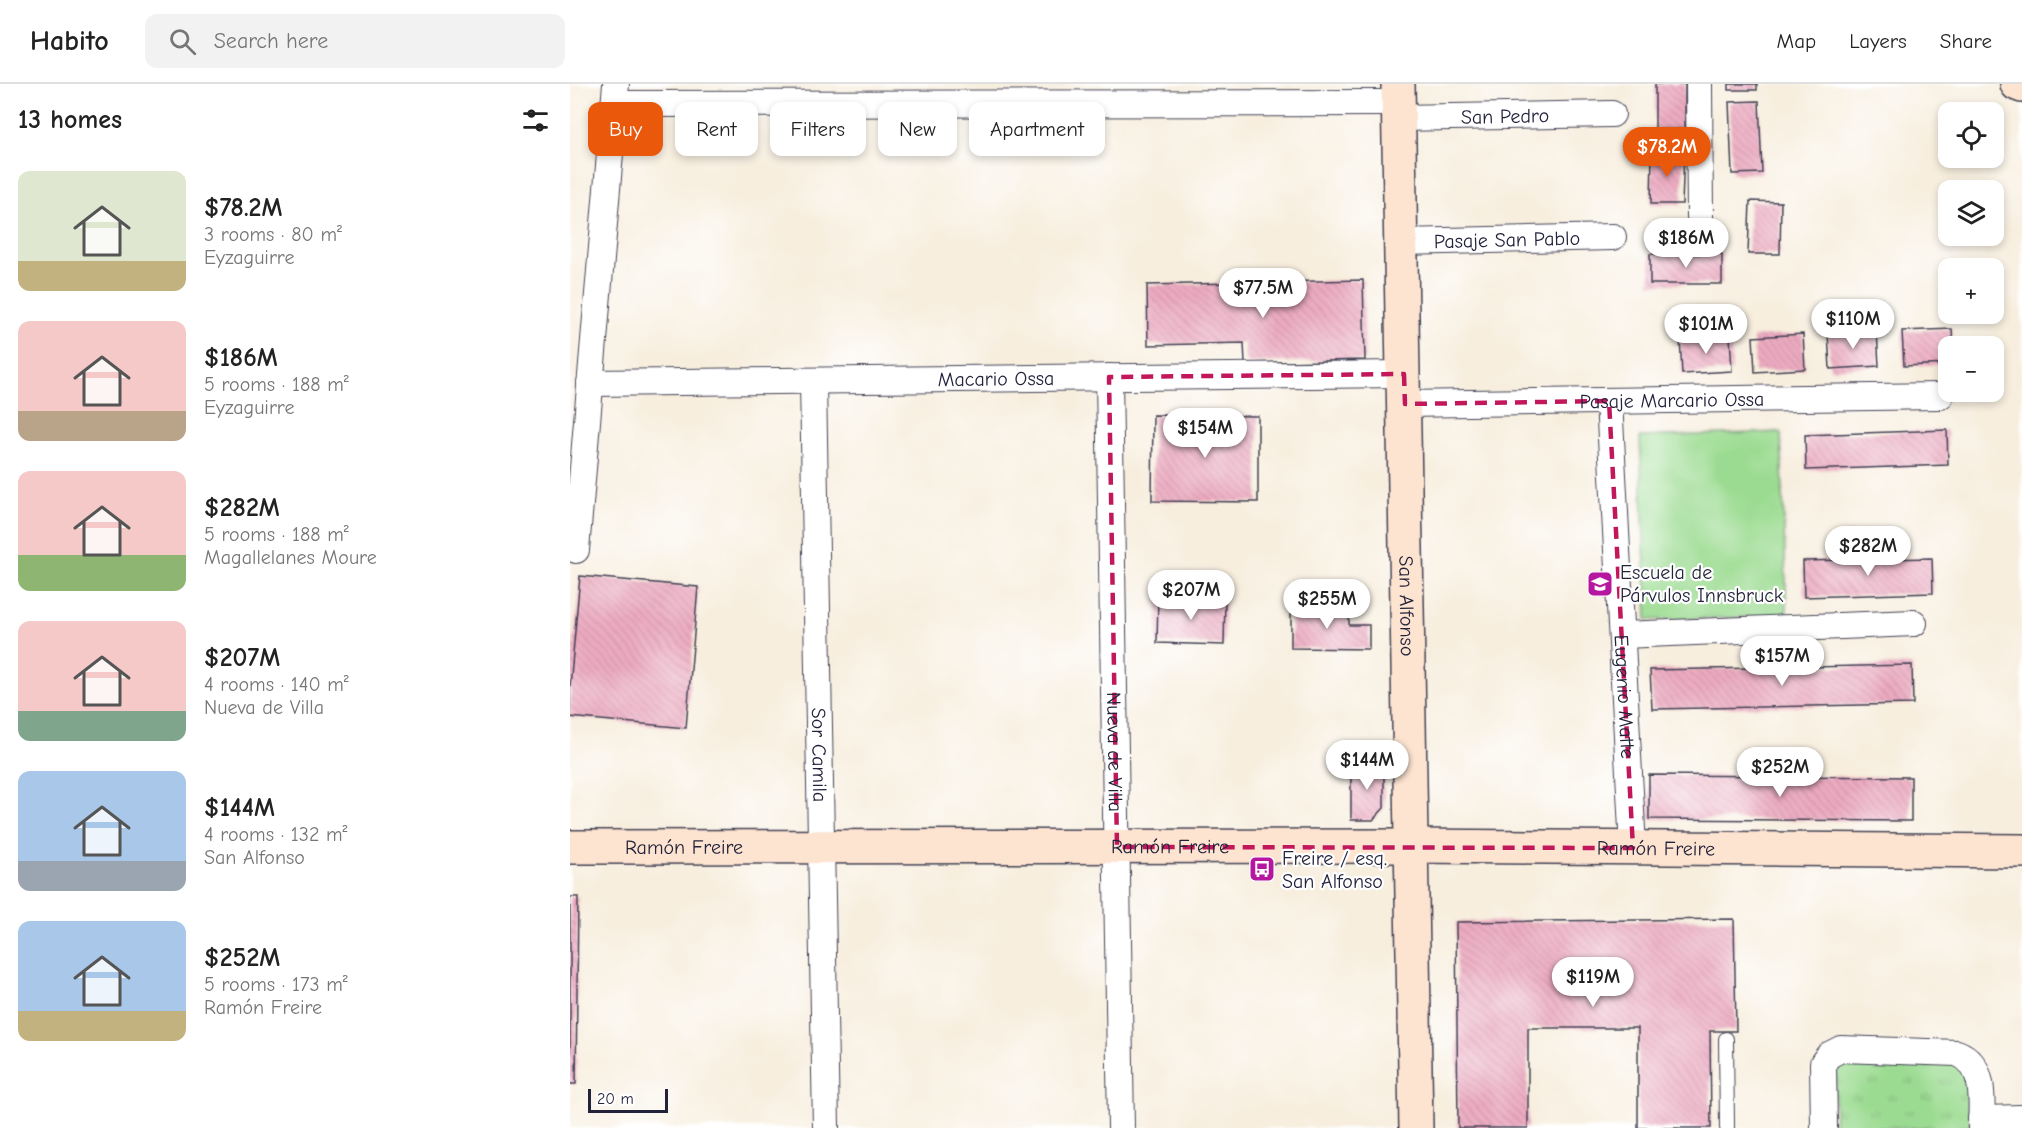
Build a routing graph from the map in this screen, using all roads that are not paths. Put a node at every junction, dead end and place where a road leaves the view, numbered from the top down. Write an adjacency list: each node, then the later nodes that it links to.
1 (1699, 84): 9 (street)
2 (2017, 84): 3 (street)
3 (2022, 86)
4 (615, 94): 5 (street, San Pedro); 14 (street)
5 (896, 94): 6 (street, San Pedro)
6 (1114, 94): 7 (street, San Pedro)
7 (1398, 102): 8 (street, San Pedro); 11 (street, San Alfonso)
8 (1612, 114)
9 (1700, 217)
10 (1613, 237): 11 (street, Pasaje San Pablo)
11 (1401, 242): 15 (street, San Alfonso)
12 (1109, 377): 13 (street, Macario Ossa); 15 (street, Macario Ossa); 24 (street, Nueva de Villa)
13 (813, 381): 14 (street, Macario Ossa); 23 (street, Sor Camila)
14 (590, 383): 18 (street)
15 (1404, 389): 17 (street, Pasaje Marcario Ossa); 21 (street, San Alfonso)
16 (1938, 396): 17 (street, Pasaje Marcario Ossa)
17 (1609, 401): 20 (street, Eugenio Matte)
18 (576, 550)
19 (1914, 623): 20 (street)
20 (1622, 635): 25 (street, Eugenio Matte)
21 (1411, 846): 24 (street, Ramón Freire); 25 (street, Ramón Freire); 32 (street, San Alfonso)
22 (570, 847): 23 (street, Ramón Freire)
23 (820, 847): 24 (street, Ramón Freire); 30 (street, Sor Camila)
24 (1117, 847): 31 (street, Nueva de Villa)
25 (1633, 848): 26 (street, Ramón Freire)
26 (2022, 852)
27 (1726, 1039): 33 (lane)
28 (2022, 1118): 29 (street)
29 (1981, 1124): 34 (street)
30 (826, 1128)
31 (1121, 1128)
32 (1416, 1128)
33 (1727, 1128)
34 (1824, 1128)

